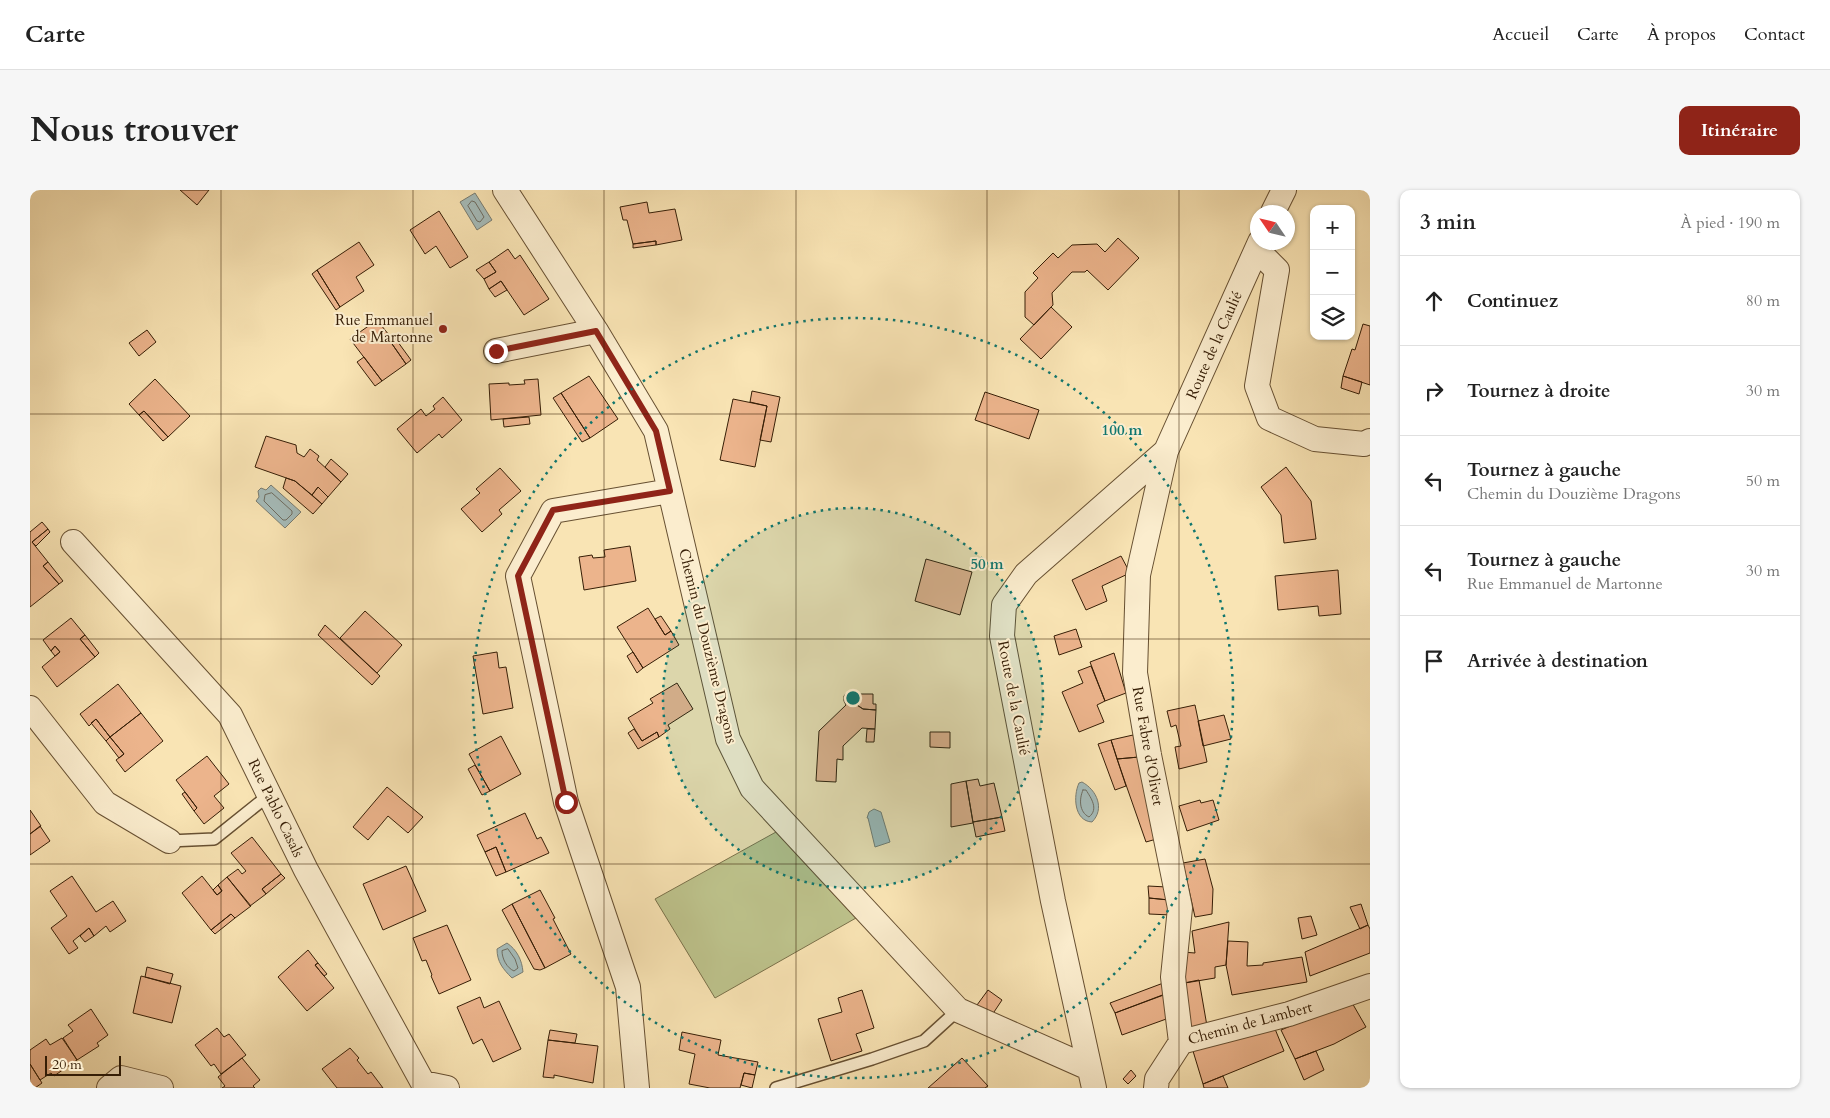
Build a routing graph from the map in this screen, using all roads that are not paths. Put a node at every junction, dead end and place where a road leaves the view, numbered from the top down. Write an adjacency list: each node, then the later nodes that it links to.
1 (505, 190): 6 (street, Chemin du Douzième Dragons)
2 (1284, 190): 3 (street)
3 (1276, 205)
4 (1256, 250): 9 (street, Route de la Caulié)
5 (1261, 250): 8 (street)
6 (596, 331): 7 (street); 10 (street, Chemin du Douzième Dragons)
7 (496, 351)
8 (1370, 441)
9 (1166, 451): 17 (street, Rue Fabre d'Olivet); 18 (street, Route de la Caulié)
10 (670, 491): 16 (street, Chemin du Douzième Dragons); 22 (street)
11 (73, 542): 13 (street, Rue Pablo Casals)
12 (30, 708): 14 (street)
13 (269, 795): 14 (lane); 21 (street, Rue Pablo Casals)
14 (169, 841)
15 (1370, 986): 17 (street, Chemin de Lambert)
16 (958, 1010): 18 (street, Chemin du Douzième Dragons); 23 (lane)
17 (1181, 1042): 24 (street, Chemin de Lambert)
18 (1091, 1078)
19 (109, 1088): 20 (street)
20 (161, 1088)
21 (447, 1088)
22 (637, 1088)
23 (776, 1088)
24 (1156, 1088)

